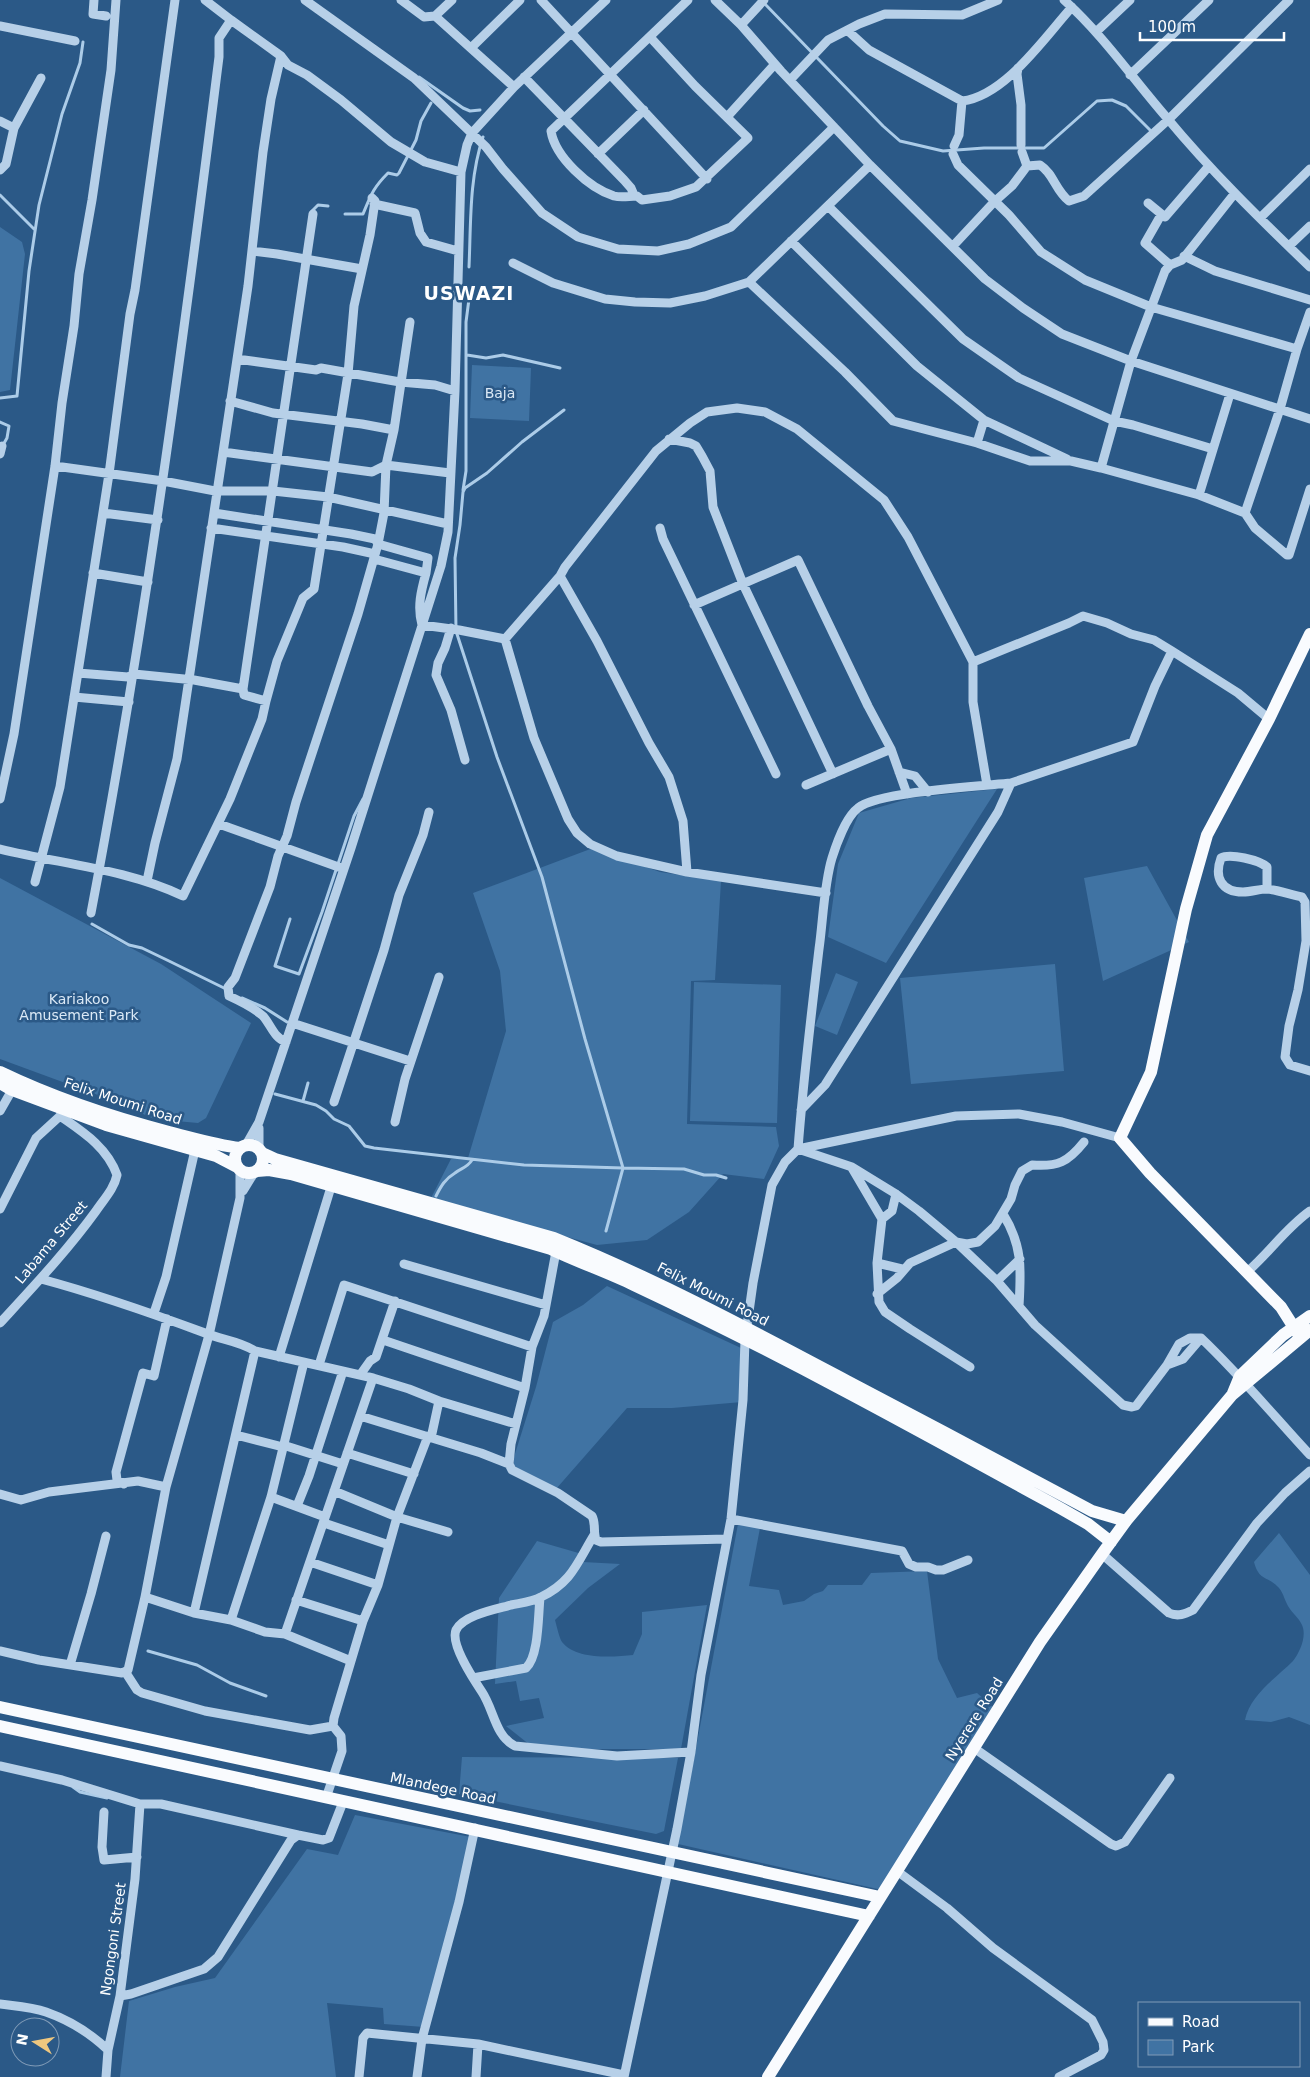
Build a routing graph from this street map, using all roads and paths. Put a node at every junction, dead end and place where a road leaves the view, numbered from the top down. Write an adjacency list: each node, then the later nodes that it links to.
1 (94, 0): 21 (street)
2 (116, 0): 107 (street)
3 (174, 0): 112 (street)
4 (205, 0): 23 (street)
5 (305, 0): 19 (street)
6 (401, 0): 22 (street)
7 (452, 0): 22 (street)
8 (520, 0): 31 (street)
9 (541, 0): 28 (street)
10 (606, 0): 28 (street)
11 (688, 0): 29 (street)
12 (716, 0): 24 (street)
13 (998, 0): 26 (street)
14 (1064, 0): 20 (street)
15 (1130, 0): 27 (street)
16 (1210, 0): 36 (street)
17 (1290, 0): 45 (street)
18 (763, 1): 24 (street)
19 (316, 3): 49 (street)
20 (1072, 7): 27 (street); 34 (street)
21 (106, 16)
22 (435, 16): 31 (street)
23 (231, 20): 32 (street); 113 (street)
24 (741, 25): 33 (street)
25 (0, 26): 30 (street)
26 (847, 30): 39 (street); 41 (street)
27 (1096, 32): 36 (street)
28 (572, 33): 35 (street); 37 (street)
29 (650, 36): 35 (street); 43 (street)
30 (75, 40)
31 (472, 47): 40 (street)
32 (281, 56): 56 (street); 70 (street)
33 (775, 64): 39 (street); 43 (street)
34 (1018, 68): 41 (street); 52 (street)
35 (610, 73): 42 (street); 44 (street)
36 (1130, 75): 45 (street)
37 (524, 77): 40 (street); 44 (street)
38 (41, 78): 48 (street)
39 (791, 79): 47 (street)
40 (514, 86): 49 (street)
41 (962, 101): 60 (street)
42 (644, 110): 50 (street); 57 (street)
43 (727, 117): 57 (street)
44 (564, 119): 50 (street); 59 (street)
45 (1168, 120): 52 (street); 53 (street)
46 (0, 121): 48 (street)
47 (834, 127): 49 (street); 51 (street)
48 (14, 128): 55 (street)
49 (474, 136): 56 (street)
50 (598, 154): 59 (street)
51 (870, 166): 62 (street); 68 (street)
52 (1027, 166): 60 (street)
53 (1209, 166): 58 (street); 64 (street)
54 (1310, 169): 65 (street)
55 (0, 170)
56 (462, 172): 71 (street)
57 (707, 179): 59 (street)
58 (1235, 193): 65 (street); 72 (street)
59 (634, 196)
60 (994, 202): 68 (street); 80 (street)
61 (1148, 203): 64 (street)
62 (828, 206): 67 (street); 97 (street)
63 (313, 214): 73 (street)
64 (1161, 215): 75 (street)
65 (1260, 218): 69 (street)
66 (1310, 226): 69 (street)
67 (791, 241): 78 (street); 96 (street)
68 (953, 246): 85 (street)
69 (1289, 246): 76 (street)
70 (252, 251): 73 (street); 84 (street)
71 (458, 251): 77 (street); 89 (street)
72 (1184, 256): 75 (street); 79 (street)
73 (307, 259): 77 (street); 86 (street)
74 (513, 263): 78 (street)
75 (1170, 265): 80 (street)
76 (1310, 267)
77 (362, 269): 87 (street)
78 (749, 282): 100 (street)
79 (1310, 300)
80 (1151, 307): 83 (street); 85 (street)
81 (1310, 312): 83 (street)
82 (410, 322): 88 (street)
83 (1297, 349): 92 (street)
84 (237, 359): 86 (street); 91 (street)
85 (1131, 361): 90 (street); 97 (street)
86 (292, 366): 87 (street); 93 (street)
87 (348, 374): 88 (street); 95 (street)
88 (400, 382): 89 (street); 98 (street)
89 (454, 390): 111 (street)
90 (1230, 394): 92 (street); 102 (street)
91 (230, 401): 93 (street); 103 (street)
92 (1280, 409): 94 (street); 122 (street)
93 (284, 414): 95 (street); 104 (street)
94 (1310, 419)
95 (340, 420): 98 (street); 109 (street)
96 (984, 420): 100 (street); 101 (street)
97 (1114, 421): 102 (street); 110 (street)
98 (394, 430): 108 (street)
99 (669, 439): 135 (street); 137 (street); 144 (street)
100 (977, 443): 105 (street)
101 (1044, 448): 105 (street); 106 (street)
102 (1213, 449): 117 (street)
103 (223, 452): 104 (street); 115 (street)
104 (278, 458): 109 (street); 116 (street)
105 (1040, 461): 106 (street)
106 (1071, 462): 110 (street)
107 (55, 466): 112 (street); 163 (street)
108 (386, 466): 109 (street); 111 (street); 119 (street)
109 (332, 467): 118 (street)
110 (1101, 468): 117 (street)
111 (450, 473): 125 (street)
112 (109, 474): 113 (street); 121 (street)
113 (163, 481): 115 (street); 123 (street)
114 (1310, 489): 122 (street)
115 (216, 491): 116 (street); 120 (street)
116 (273, 491): 118 (street); 124 (street)
117 (1199, 495): 122 (street)
118 (328, 497): 119 (street); 128 (street)
119 (383, 508): 125 (street); 131 (street)
120 (214, 512): 124 (street); 126 (street)
121 (102, 513): 123 (street); 133 (street)
122 (1245, 513)
123 (158, 520): 136 (street)
124 (268, 522): 128 (street); 129 (street)
125 (448, 524): 139 (street)
126 (211, 528): 129 (street); 147 (street)
127 (660, 528): 138 (street)
128 (323, 530): 130 (street); 131 (street)
129 (266, 536): 130 (street); 148 (street)
130 (321, 544): 132 (street); 150 (street)
131 (378, 544): 132 (street); 134 (street)
132 (374, 557): 134 (street); 166 (street)
133 (93, 573): 136 (street); 145 (street)
134 (426, 574): 139 (street)
135 (560, 576): 142 (street); 171 (street)
136 (148, 582): 146 (street)
137 (743, 584): 138 (street); 153 (street); 157 (street)
138 (694, 605): 156 (street)
139 (422, 624): 140 (street); 170 (street)
140 (454, 629): 142 (street); 154 (street)
141 (1310, 634): 152 (main road)
142 (505, 640): 171 (street)
143 (1172, 650): 144 (street); 152 (street); 158 (street)
144 (973, 662): 160 (street)
145 (78, 673): 146 (street); 149 (street)
146 (134, 674): 147 (street); 151 (street)
147 (188, 681): 148 (street); 172 (street)
148 (243, 690): 150 (street)
149 (74, 697): 151 (street); 168 (street)
150 (266, 701): 165 (street)
151 (129, 702): 169 (street)
152 (1269, 719): 190 (main road)
153 (892, 749): 155 (street); 157 (street)
154 (465, 760)
155 (899, 772): 161 (street); 162 (street)
156 (776, 774)
157 (833, 774): 159 (street)
158 (1010, 783): 160 (street); 186 (street)
159 (806, 785)
160 (987, 785): 161 (street)
161 (928, 792): 162 (street)
162 (907, 794): 175 (street)
163 (0, 799)
164 (429, 812): 181 (street)
165 (219, 824): 166 (street); 172 (street)
166 (282, 846): 170 (street); 180 (street)
167 (0, 849): 168 (street)
168 (40, 859): 169 (street); 173 (street)
169 (99, 869): 172 (street); 176 (street)
170 (344, 869): 179 (street)
171 (687, 872): 175 (street)
172 (147, 881)
173 (35, 882)
174 (1267, 889): 174 (street); 177 (street)
175 (826, 894): 186 (street)
176 (91, 912)
177 (1308, 921): 183 (street)
178 (439, 977): 182 (street)
179 (292, 1023): 180 (street); 181 (street)
180 (286, 1042): 192 (street)
181 (354, 1042): 182 (street); 185 (street)
182 (410, 1061): 189 (street)
183 (1310, 1071)
184 (3, 1080): 187 (street); 188 (main road, Felix Moumi Road); 192 (main road, Felix Moumi Road)
185 (334, 1102)
186 (801, 1110): 193 (street)
187 (0, 1111)
188 (61, 1113): 194 (main road, Felix Moumi Road); 202 (street); 213 (street, Labama Street)
189 (395, 1122)
190 (1120, 1138): 193 (street); 212 (main road)
191 (1084, 1142): 204 (street)
192 (252, 1149): 196 (main road); 197 (main road); 199 (main road, Felix Moumi Road)
193 (798, 1149): 195 (street); 224 (street)
194 (195, 1150): 196 (main road, Felix Moumi Road); 219 (street)
195 (852, 1167): 200 (street); 205 (street)
196 (238, 1169): 197 (main road); 201 (street)
197 (256, 1172): 198 (main road, Felix Moumi Road); 201 (street)
198 (331, 1187): 199 (main road, Felix Moumi Road); 229 (street)
199 (377, 1194): 207 (main road, Felix Moumi Road)
200 (896, 1194): 205 (street); 206 (street)
201 (240, 1198): 225 (street)
202 (0, 1209)
203 (1310, 1211): 212 (street)
204 (1003, 1214): 206 (street); 208 (street)
205 (882, 1219): 209 (street)
206 (956, 1242): 211 (street); 214 (street)
207 (557, 1246): 217 (street); 224 (main road, Felix Moumi Road)
208 (1020, 1260): 214 (street); 218 (street)
209 (877, 1263): 211 (street); 215 (street)
210 (404, 1264): 217 (street)
211 (902, 1269): 215 (street)
212 (1247, 1272): 223 (main road)
213 (41, 1279): 219 (street); 222 (street, Labama Street)
214 (997, 1281): 218 (street)
215 (877, 1294): 232 (street)
216 (395, 1301): 226 (street); 227 (street); 231 (street)
217 (546, 1305): 227 (street)
218 (1019, 1306): 236 (street)
219 (154, 1313): 221 (street)
220 (1310, 1316): 223 (main road)
221 (168, 1319): 225 (street); 252 (street)
222 (0, 1323)
223 (1301, 1332): 236 (main road)
224 (746, 1334): 239 (main road, Felix Moumi Road); 259 (street)
225 (209, 1335): 228 (street); 253 (street)
226 (383, 1340): 234 (street); 237 (street)
227 (532, 1348): 237 (street)
228 (255, 1351): 229 (street); 242 (street)
229 (279, 1357): 230 (street)
230 (304, 1362): 231 (street); 244 (street)
231 (319, 1365): 233 (street)
232 (970, 1367)
233 (343, 1370): 234 (street); 246 (street)
234 (360, 1375): 235 (street)
235 (373, 1378): 238 (street); 240 (street)
236 (1242, 1380): 247 (street); 261 (main road, Nyerere Road)
237 (525, 1388): 241 (street)
238 (439, 1401): 241 (street); 243 (street)
239 (898, 1413): 261 (main road, Felix Moumi Road); 266 (main road, Felix Moumi Road)
240 (360, 1416): 243 (street); 245 (street)
241 (516, 1424): 249 (street)
242 (236, 1435): 244 (street); 275 (street)
243 (429, 1437): 249 (street); 251 (street)
244 (283, 1446): 246 (street); 256 (street)
245 (347, 1453): 248 (street); 251 (street)
246 (315, 1455): 248 (street); 257 (street)
247 (1310, 1455)
248 (343, 1464): 254 (street)
249 (509, 1464): 263 (street)
250 (1310, 1471): 268 (street)
251 (414, 1474): 258 (street)
252 (124, 1484): 253 (street); 255 (street)
253 (166, 1487): 272 (street)
254 (334, 1491): 258 (street); 260 (street)
255 (0, 1494)
256 (271, 1497): 257 (street); 276 (street)
257 (298, 1506): 260 (street)
258 (397, 1517): 262 (street); 267 (street)
259 (731, 1518): 265 (street); 269 (street)
260 (324, 1520): 267 (street); 270 (street)
261 (1126, 1521): 266 (main road, Nyerere Road)
262 (448, 1532)
263 (594, 1535): 265 (street); 273 (street)
264 (106, 1536): 281 (street)
265 (727, 1538): 291 (street)
266 (1111, 1542): 268 (main road, Nyerere Road)
267 (389, 1545): 271 (street)
268 (1102, 1554): 289 (main road, Nyerere Road)
269 (968, 1560)
270 (310, 1562): 271 (street); 274 (street)
271 (378, 1585): 277 (street)
272 (145, 1596): 275 (street); 282 (street)
273 (540, 1598): 283 (street); 283 (street)
274 (296, 1600): 277 (street); 278 (street)
275 (194, 1613): 276 (street)
276 (230, 1620): 278 (street)
277 (363, 1621): 280 (street)
278 (286, 1634): 280 (street)
279 (0, 1650): 281 (street)
280 (351, 1662): 287 (street)
281 (70, 1665): 282 (street)
282 (126, 1672): 287 (street)
283 (473, 1678): 291 (street)
284 (0, 1707): 285 (main road, Mlandege Road)
285 (78, 1724): 288 (main road); 290 (main road, Mlandege Road)
286 (0, 1726): 288 (main road)
287 (333, 1726): 296 (street)
288 (75, 1742): 294 (main road)
289 (974, 1748): 295 (street); 308 (main road, Nyerere Road)
290 (209, 1752): 293 (main road, Mlandege Road); 294 (main road)
291 (691, 1752): 306 (street)
292 (0, 1766): 301 (street)
293 (278, 1767): 296 (main road, Mlandege Road); 297 (main road)
294 (206, 1772): 297 (main road)
295 (1170, 1778)
296 (333, 1779): 298 (main road, Mlandege Road); 299 (street)
297 (273, 1786): 299 (main road)
298 (406, 1795): 303 (main road); 306 (main road, Mlandege Road)
299 (326, 1798): 300 (main road)
300 (343, 1802): 303 (main road); 305 (street)
301 (140, 1804): 305 (street); 307 (street, Ngongoni Street)
302 (104, 1812): 307 (street)
303 (402, 1815): 304 (main road)
304 (475, 1828): 309 (main road); 314 (street)
305 (298, 1835): 312 (street)
306 (672, 1853): 309 (street); 310 (main road, Mlandege Road)
307 (137, 1857): 312 (street, Ngongoni Street)
308 (897, 1871): 310 (main road, Nyerere Road); 323 (street)
309 (668, 1872): 311 (main road); 317 (street)
310 (880, 1897): 311 (main road, Nyerere Road)
311 (868, 1916): 322 (main road, Nyerere Road)
312 (120, 1996): 316 (street, Ngongoni Street)
313 (0, 2004): 316 (street)
314 (422, 2039): 315 (street); 319 (street); 320 (street)
315 (478, 2044): 317 (street); 321 (street)
316 (108, 2050): 318 (street, Ngongoni Street)
317 (624, 2076)
318 (106, 2077)
319 (359, 2077)
320 (417, 2077)
321 (476, 2077)
322 (768, 2077)
323 (1059, 2077)

